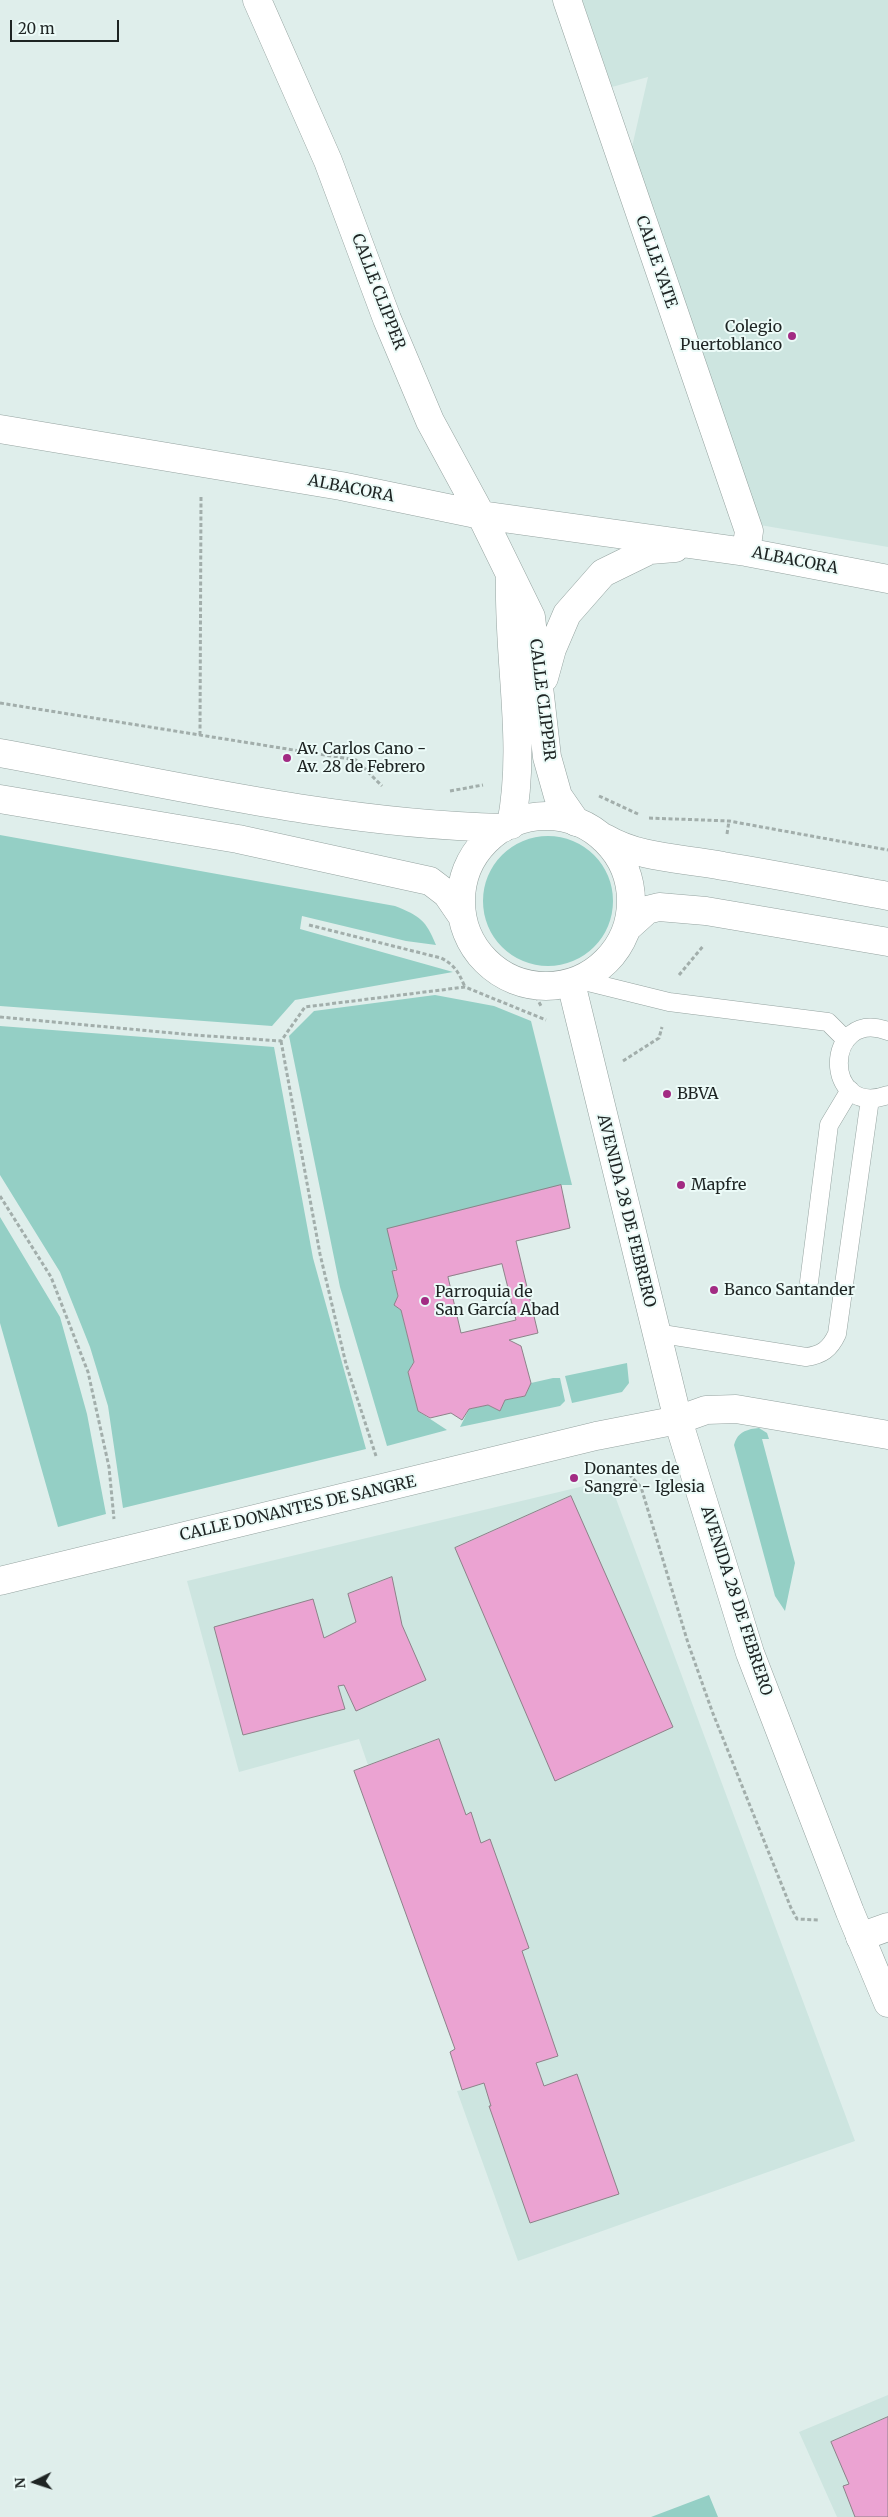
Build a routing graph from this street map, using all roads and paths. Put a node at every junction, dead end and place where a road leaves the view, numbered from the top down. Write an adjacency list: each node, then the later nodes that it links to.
1 (257, 0): 5 (street, CALLE CLIPPER)
2 (567, 0): 7 (street, CALLE YATE)
3 (0, 429): 4 (street, ALBACORA)
4 (202, 462): 5 (street, ALBACORA); 12 (path)
5 (481, 515): 6 (street, ALBACORA); 8 (street, CALLE CLIPPER)
6 (701, 545): 7 (street, ALBACORA); 10 (street, ALBACORA)
7 (746, 552): 9 (street, ALBACORA)
8 (510, 578): 10 (street, CALLE CLIPPER); 14 (street, CALLE CLIPPER)
9 (888, 579)
10 (541, 699): 15 (street, CALLE CLIPPER)
11 (0, 703): 12 (path)
12 (200, 735): 16 (path)
13 (0, 753): 19 (street)
14 (517, 779): 17 (path); 19 (street, CALLE CLIPPER)
15 (554, 784): 20 (street, CALLE CLIPPER); 21 (path)
16 (386, 790)
17 (447, 791)
18 (0, 800): 23 (street)
19 (507, 826): 20 (street); 23 (street)
20 (588, 828): 22 (street); 25 (street)
21 (888, 850)
22 (888, 896)
23 (462, 916): 27 (street)
24 (310, 924): 28 (path)
25 (627, 928): 26 (street); 27 (street)
26 (888, 942)
27 (575, 982): 33 (lane); 39 (street, AVENIDA 28 DE FEBRERO)
28 (465, 987): 30 (path); 32 (path)
29 (0, 1017): 32 (path)
30 (549, 1022)
31 (888, 1031): 33 (lane)
32 (281, 1040): 42 (path)
33 (846, 1040): 34 (lane)
34 (850, 1090): 36 (lane); 38 (lane)
35 (888, 1095): 36 (lane)
36 (870, 1099): 39 (lane)
37 (0, 1196): 43 (path)
38 (809, 1282)
39 (656, 1333): 40 (street, AVENIDA 28 DE FEBRERO)
40 (678, 1420): 41 (street, CALLE DONANTES DE SANGRE); 42 (street, CALLE DONANTES DE SANGRE); 46 (street, AVENIDA 28 DE FEBRERO)
41 (888, 1435)
42 (386, 1487): 43 (street, CALLE DONANTES DE SANGRE)
43 (118, 1552): 44 (street, CALLE DONANTES DE SANGRE)
44 (0, 1581)
45 (888, 1927): 46 (street)
46 (860, 1937): 47 (street, AVENIDA 28 DE FEBRERO)
47 (888, 2003)

